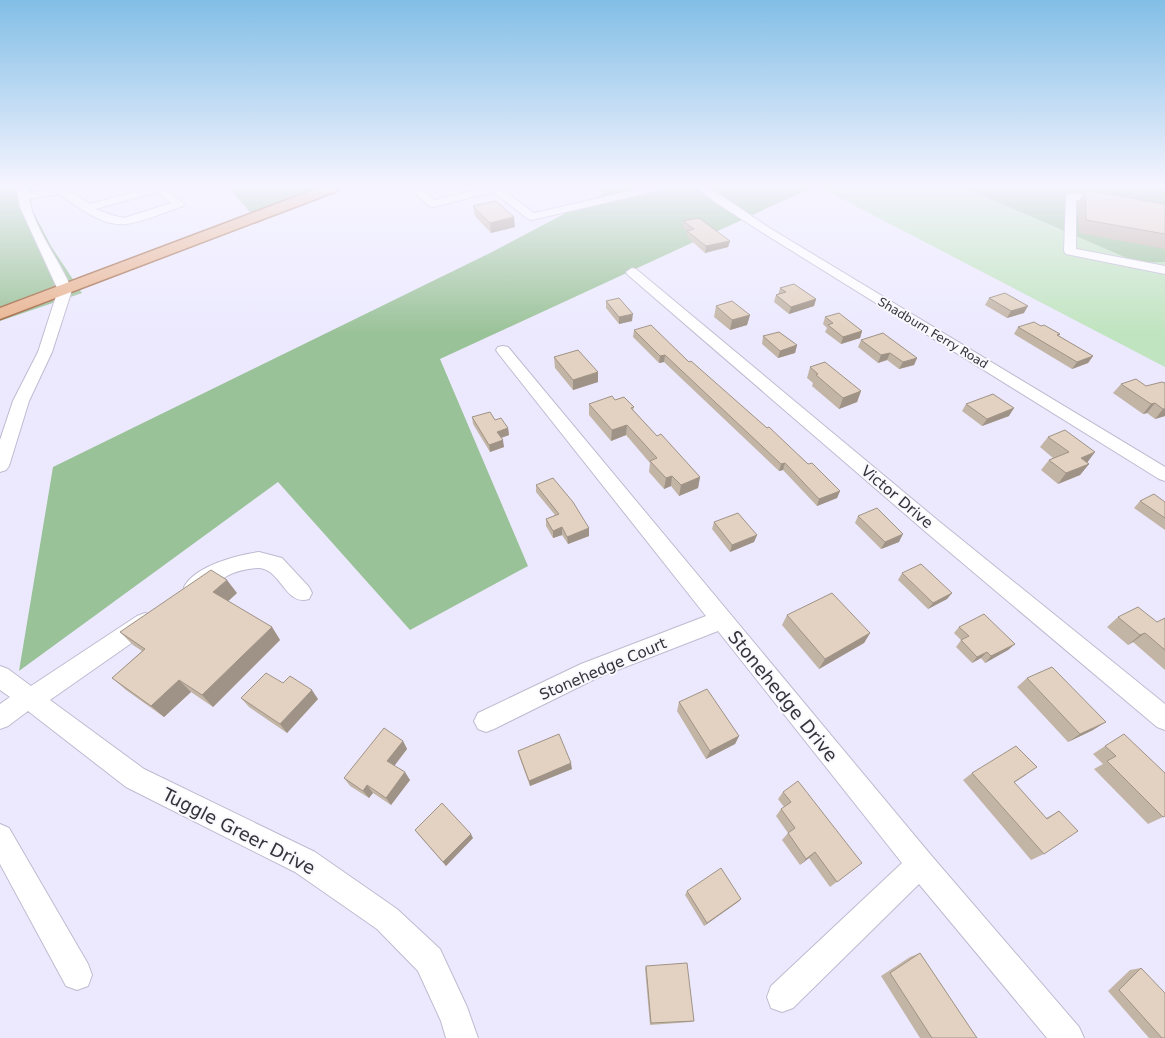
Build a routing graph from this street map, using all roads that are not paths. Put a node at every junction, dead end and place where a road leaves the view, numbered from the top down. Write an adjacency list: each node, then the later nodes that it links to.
1 (38, 236): 8 (street)
2 (179, 236): 8 (main road)
3 (196, 236): 8 (main road)
4 (777, 236): 13 (street, Shadburn Ferry Road)
5 (1075, 236): 6 (street)
6 (1165, 270)
7 (632, 272): 21 (street, Victor Drive)
8 (63, 284): 9 (main road); 10 (main road); 12 (street)
9 (0, 298)
10 (0, 314)
11 (504, 350): 17 (street, Stonehedge Drive)
12 (0, 466)
13 (1165, 475)
14 (302, 593): 15 (street)
15 (181, 597)
16 (158, 613): 19 (street)
17 (721, 620): 22 (street, Stonehedge Court); 24 (street, Stonehedge Drive)
18 (0, 676): 19 (street, Tuggle Greer Drive)
19 (29, 698): 20 (street); 27 (street, Tuggle Greer Drive)
20 (0, 718)
21 (1165, 719)
22 (486, 721)
23 (0, 837): 25 (street)
24 (920, 864): 26 (street); 28 (street, Stonehedge Drive)
25 (77, 975)
26 (782, 997)
27 (462, 1038)
28 (1068, 1038)

